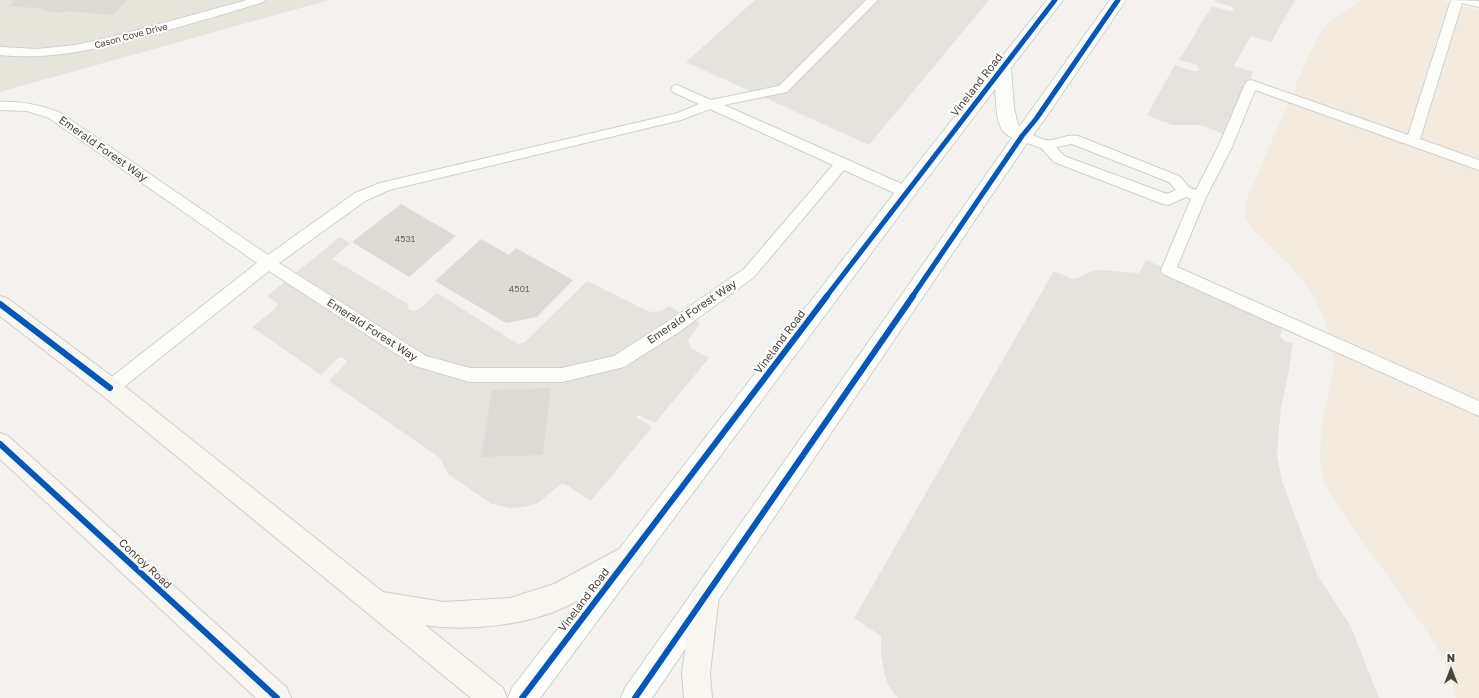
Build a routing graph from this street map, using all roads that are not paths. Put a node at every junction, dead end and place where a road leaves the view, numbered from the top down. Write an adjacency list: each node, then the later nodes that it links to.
1 (259, 0): 8 (lane, Cason Cove Drive)
2 (872, 0): 11 (lane)
3 (1055, 0): 9 (street, Vineland Road)
4 (1118, 0): 13 (street)
5 (1457, 0): 14 (lane)
6 (1464, 0): 7 (lane)
7 (1479, 4)
8 (0, 51)
9 (1003, 68): 13 (street); 18 (street, Vineland Road)
10 (678, 89): 11 (lane)
11 (710, 104): 16 (lane); 20 (lane)
12 (0, 106): 20 (lane, Emerald Forest Way)
13 (1022, 136): 15 (lane); 26 (street)
14 (1413, 141): 17 (lane); 19 (lane)
15 (1046, 145): 19 (lane); 19 (lane)
16 (841, 164): 18 (lane); 20 (lane, Emerald Forest Way)
17 (1479, 165)
18 (906, 192): 25 (street, Vineland Road)
19 (1192, 194): 23 (lane)
20 (268, 263): 22 (lane)
21 (0, 304): 22 (main road)
22 (110, 388): 27 (main road)
23 (1479, 409)
24 (0, 444): 28 (main road, Conroy Road)
25 (632, 555): 27 (main road); 30 (street, Vineland Road)
26 (706, 595): 31 (street); 32 (main road)
27 (378, 605): 29 (main road)
28 (277, 698)
29 (493, 698)
30 (522, 698)
31 (635, 698)
32 (698, 698)

